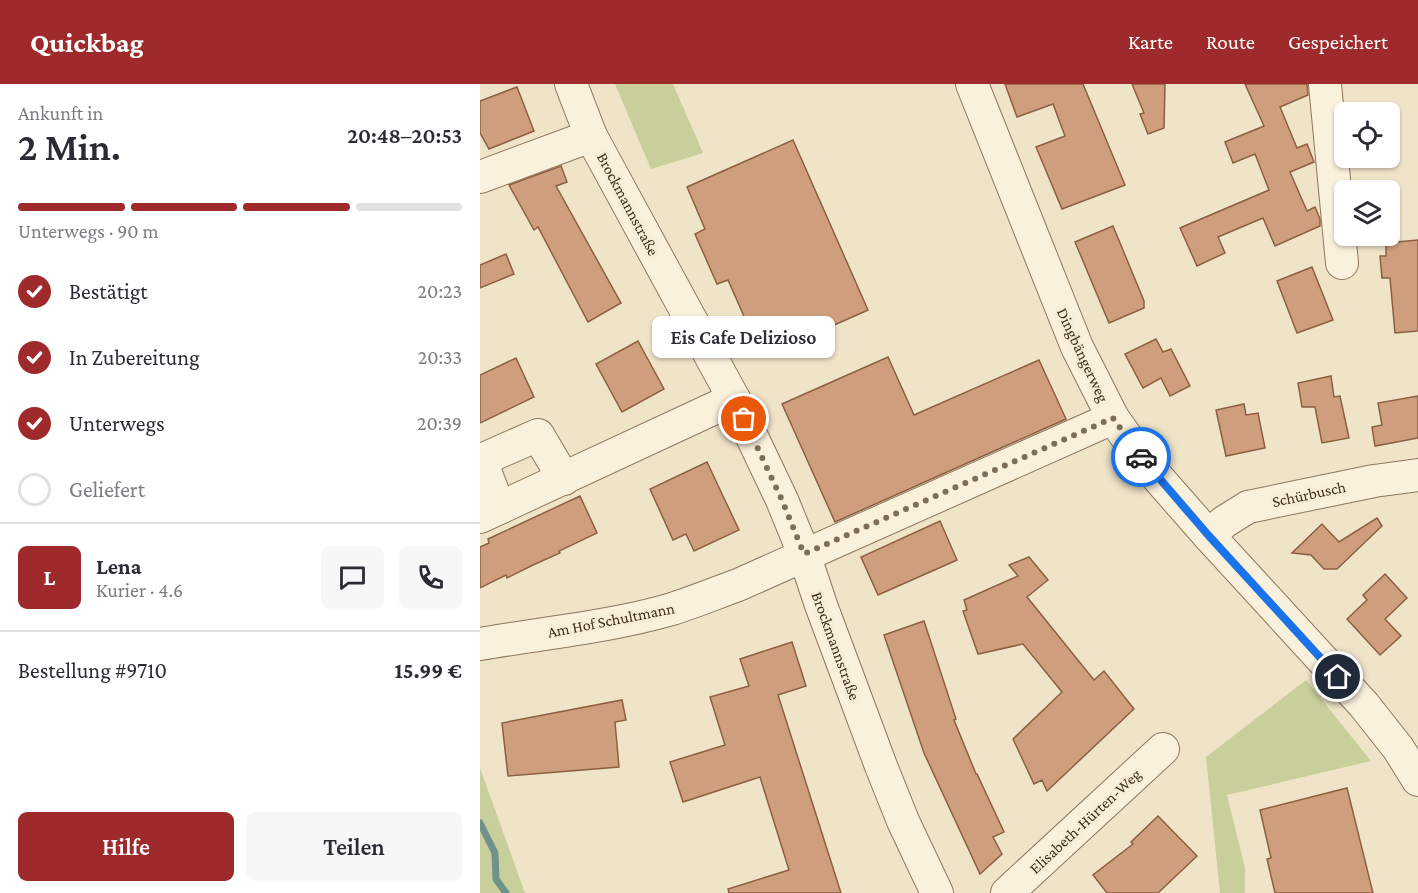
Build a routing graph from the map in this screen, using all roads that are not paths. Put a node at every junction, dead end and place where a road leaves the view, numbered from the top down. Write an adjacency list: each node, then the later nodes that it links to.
1 (571, 84): 4 (street, Brockmannstraße)
2 (972, 84): 8 (street, Dingbängerweg)
3 (1325, 84): 6 (street)
4 (591, 136): 5 (street, Brockmannstraße); 7 (street, Brockmannstraße)
5 (480, 177)
6 (1342, 263)
7 (734, 399): 10 (street); 13 (street, Brockmannstraße)
8 (1113, 418): 12 (street, Dingbängerweg); 13 (street, Am Hof Schultmann)
9 (1418, 475): 12 (street, Schürbusch)
10 (564, 479): 11 (street); 11 (street)
11 (489, 513)
12 (1209, 536): 16 (street, Dingbängerweg)
13 (804, 554): 14 (street, Am Hof Schultmann); 17 (street, Brockmannstraße)
14 (480, 644)
15 (1164, 749): 18 (street, Elisabeth-Hürten-Weg)
16 (1418, 780)
17 (937, 893)
18 (1007, 893)

